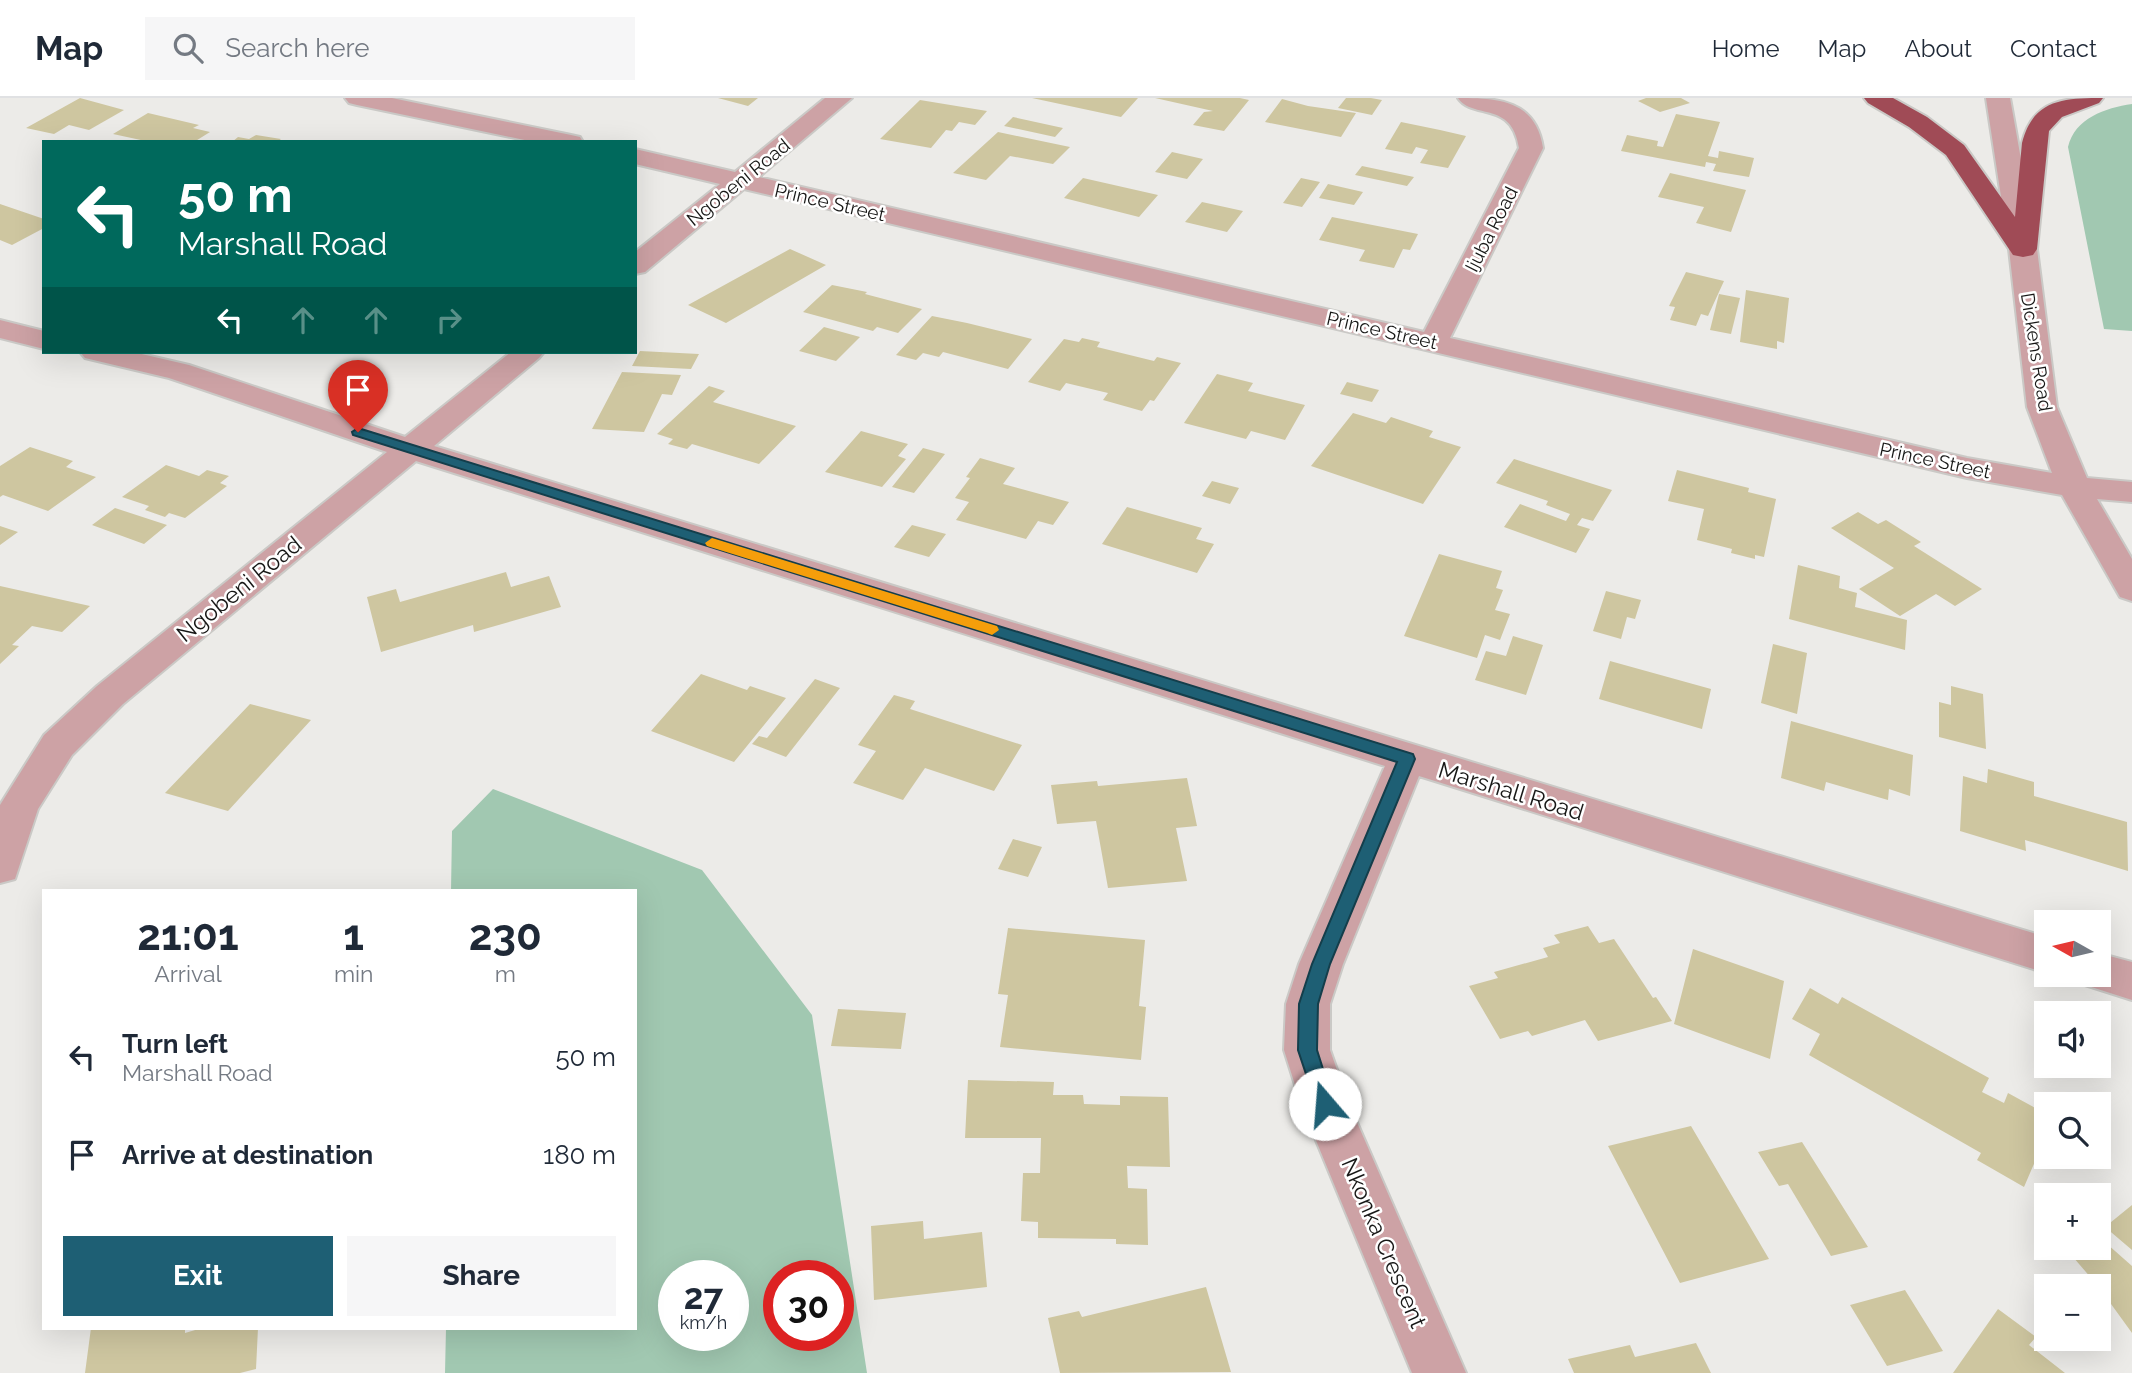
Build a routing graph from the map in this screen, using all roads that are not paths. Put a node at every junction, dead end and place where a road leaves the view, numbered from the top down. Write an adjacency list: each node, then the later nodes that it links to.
1 (357, 98): 7 (street)
2 (840, 98): 9 (street, Ngobeni Road)
3 (1469, 98): 14 (street, Ijuba Road)
4 (1876, 98): 10 (highway)
5 (1998, 98): 10 (street, Dickens Road)
6 (2091, 98): 10 (highway)
7 (561, 140)
8 (637, 156): 9 (street, Prince Street)
9 (740, 180): 11 (street, Ngobeni Road); 14 (street, Prince Street)
10 (2023, 249): 18 (street, Dickens Road)
11 (637, 263)
12 (0, 329): 13 (street)
13 (42, 340)
14 (1433, 342): 18 (street, Prince Street)
15 (104, 354): 17 (street, Marshall Road)
16 (527, 354): 17 (street, Ngobeni Road)
17 (409, 449): 21 (street, Marshall Road); 22 (street, Ngobeni Road)
18 (2074, 487): 19 (street, Prince Street); 20 (street, Dickens Road)
19 (2132, 492)
20 (2132, 589)
21 (1407, 759): 23 (street, Marshall Road); 26 (street, Nkonka Crescent)
22 (0, 867)
23 (2034, 950)
24 (2111, 975): 25 (street)
25 (2132, 981)
26 (1440, 1373)

